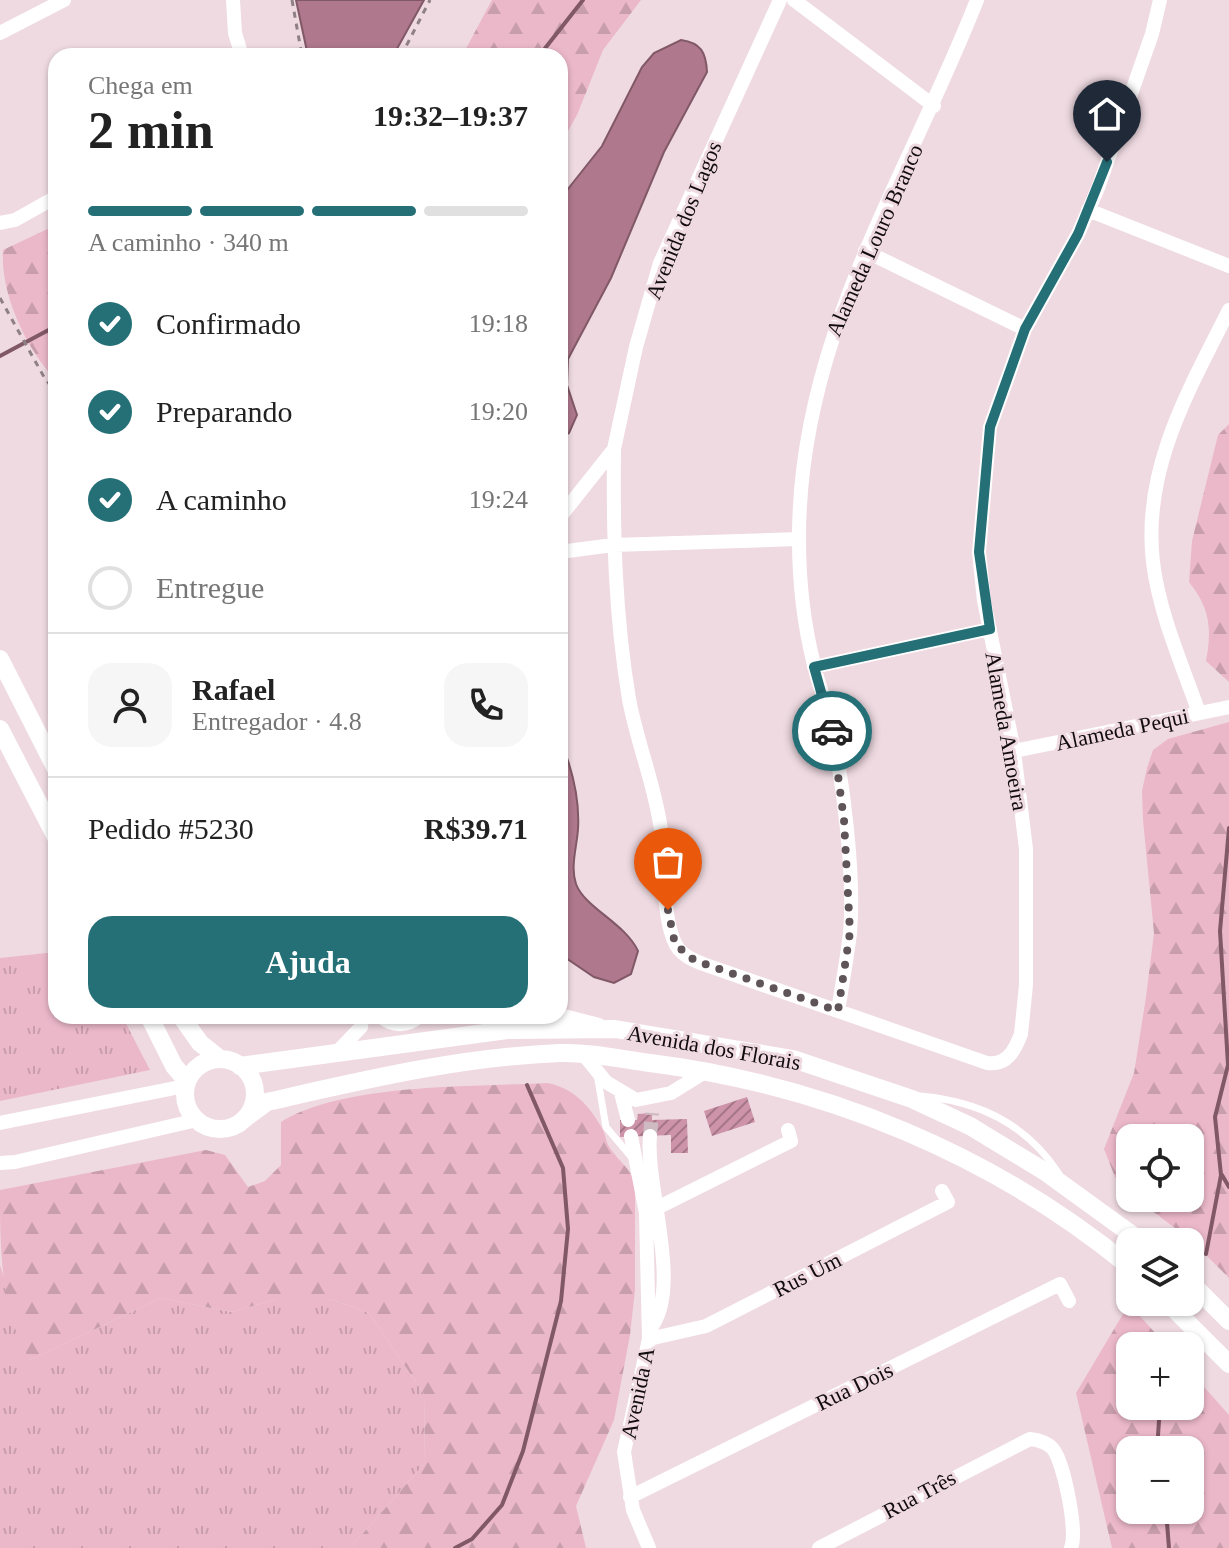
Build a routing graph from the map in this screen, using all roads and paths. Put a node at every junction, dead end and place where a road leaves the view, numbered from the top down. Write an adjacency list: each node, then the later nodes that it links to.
1 (64, 0): 9 (street)
2 (233, 0): 10 (street)
3 (292, 0): 11 (path)
4 (430, 0): 12 (path)
5 (780, 0): 23 (street, Avenida dos Lagos)
6 (794, 0): 13 (street)
7 (977, 0): 13 (street, Alameda Louro Branco)
8 (1160, 0): 15 (street, Alameda Amoeira)
9 (0, 33)
10 (241, 48)
11 (301, 48)
12 (405, 48)
13 (934, 106): 17 (street, Alameda Louro Branco)
14 (48, 201): 16 (street)
15 (1088, 210): 18 (street); 21 (street, Alameda Amoeira)
16 (0, 223)
17 (865, 251): 21 (street); 25 (street, Alameda Louro Branco)
18 (1229, 266)
19 (0, 298): 22 (path)
20 (1229, 310): 32 (street)
21 (1025, 329): 28 (street, Alameda Amoeira)
22 (48, 382)
23 (614, 449): 24 (street, Avenida dos Lagos); 26 (street, Avenida dos Lagos)
24 (568, 507)
25 (799, 539): 26 (street); 30 (street, Alameda Louro Branco)
26 (613, 545): 27 (street); 37 (street, Avenida dos Lagos)
27 (568, 551)
28 (990, 629): 30 (street); 34 (street, Alameda Amoeira)
29 (0, 659): 35 (street)
30 (814, 667): 37 (street, Alameda Louro Branco)
31 (1229, 707): 32 (street, Alameda Pequi)
32 (1199, 713): 34 (street, Alameda Pequi)
33 (0, 729): 36 (street)
34 (1014, 751): 47 (street, Alameda Amoeira)
35 (48, 753)
36 (48, 822)
37 (838, 1011): 47 (street, Avenida dos Lagos)
38 (568, 1017): 42 (street)
39 (153, 1024): 51 (street)
40 (187, 1024): 45 (street)
41 (361, 1024): 43 (street)
42 (615, 1029): 43 (street, Avenida dos Florais); 46 (street, Avenida dos Florais)
43 (339, 1050): 48 (street, Avenida dos Florais)
44 (584, 1055): 49 (street, Avenida dos Florais); 50 (street); 54 (street, Avenida dos Florais)
45 (220, 1059): 48 (street, Avenida dos Florais); 51 (street)
46 (793, 1059): 52 (street); 63 (street, Avenida dos Florais)
47 (1005, 1060)
48 (240, 1066): 54 (street)
49 (708, 1070): 52 (street, Avenida dos Florais); 53 (street)
50 (596, 1072): 53 (street); 59 (lane)
51 (186, 1084): 55 (street); 57 (street)
52 (786, 1090): 64 (street, Avenida dos Florais)
53 (621, 1093): 56 (street)
54 (244, 1119): 55 (street, Avenida dos Florais)
55 (197, 1120): 60 (street, Avenida dos Florais)
56 (628, 1120)
57 (0, 1123)
58 (788, 1130): 62 (street)
59 (640, 1146): 62 (street)
60 (0, 1163)
61 (942, 1191): 69 (street, Rus Um)
62 (652, 1211): 69 (street, Avenida A); 69 (street, Avenida A)
63 (1123, 1228)
64 (1116, 1255)
65 (1204, 1296): 68 (street)
66 (1069, 1301): 71 (street, Rua Dois)
67 (1181, 1316): 70 (street)
68 (1229, 1321)
69 (649, 1334): 71 (street, Avenida A)
70 (1229, 1364)
71 (630, 1497): 72 (street, Avenida A)
72 (649, 1548)
73 (819, 1548): 74 (street, Rua Três)
74 (1071, 1548)

